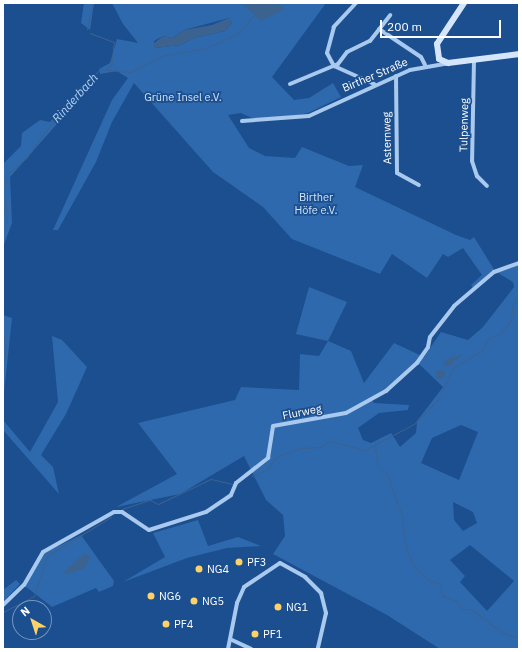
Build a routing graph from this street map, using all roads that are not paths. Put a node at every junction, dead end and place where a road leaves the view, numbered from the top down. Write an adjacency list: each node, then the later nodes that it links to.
1 (356, 3): 9 (street)
2 (464, 3): 7 (street)
3 (390, 16): 4 (street)
4 (380, 29): 8 (street); 9 (street)
5 (519, 54): 6 (street, Birther Straße)
6 (474, 60): 7 (street, Birther Straße); 15 (street, Tulpenweg)
7 (448, 63): 8 (street, Birther Straße)
8 (424, 65): 10 (street, Birther Straße)
9 (334, 66): 11 (street); 12 (street)
10 (396, 76): 12 (street, Birther Straße); 14 (street, Asternweg)
11 (290, 84)
12 (374, 84): 13 (street, Birther Straße)
13 (242, 121)
14 (419, 185)
15 (487, 186)
16 (519, 263): 17 (street, Flurweg)
17 (3, 605)
18 (232, 640): 19 (street); 20 (street); 21 (street)
19 (228, 649)
20 (251, 649)
21 (318, 649)

